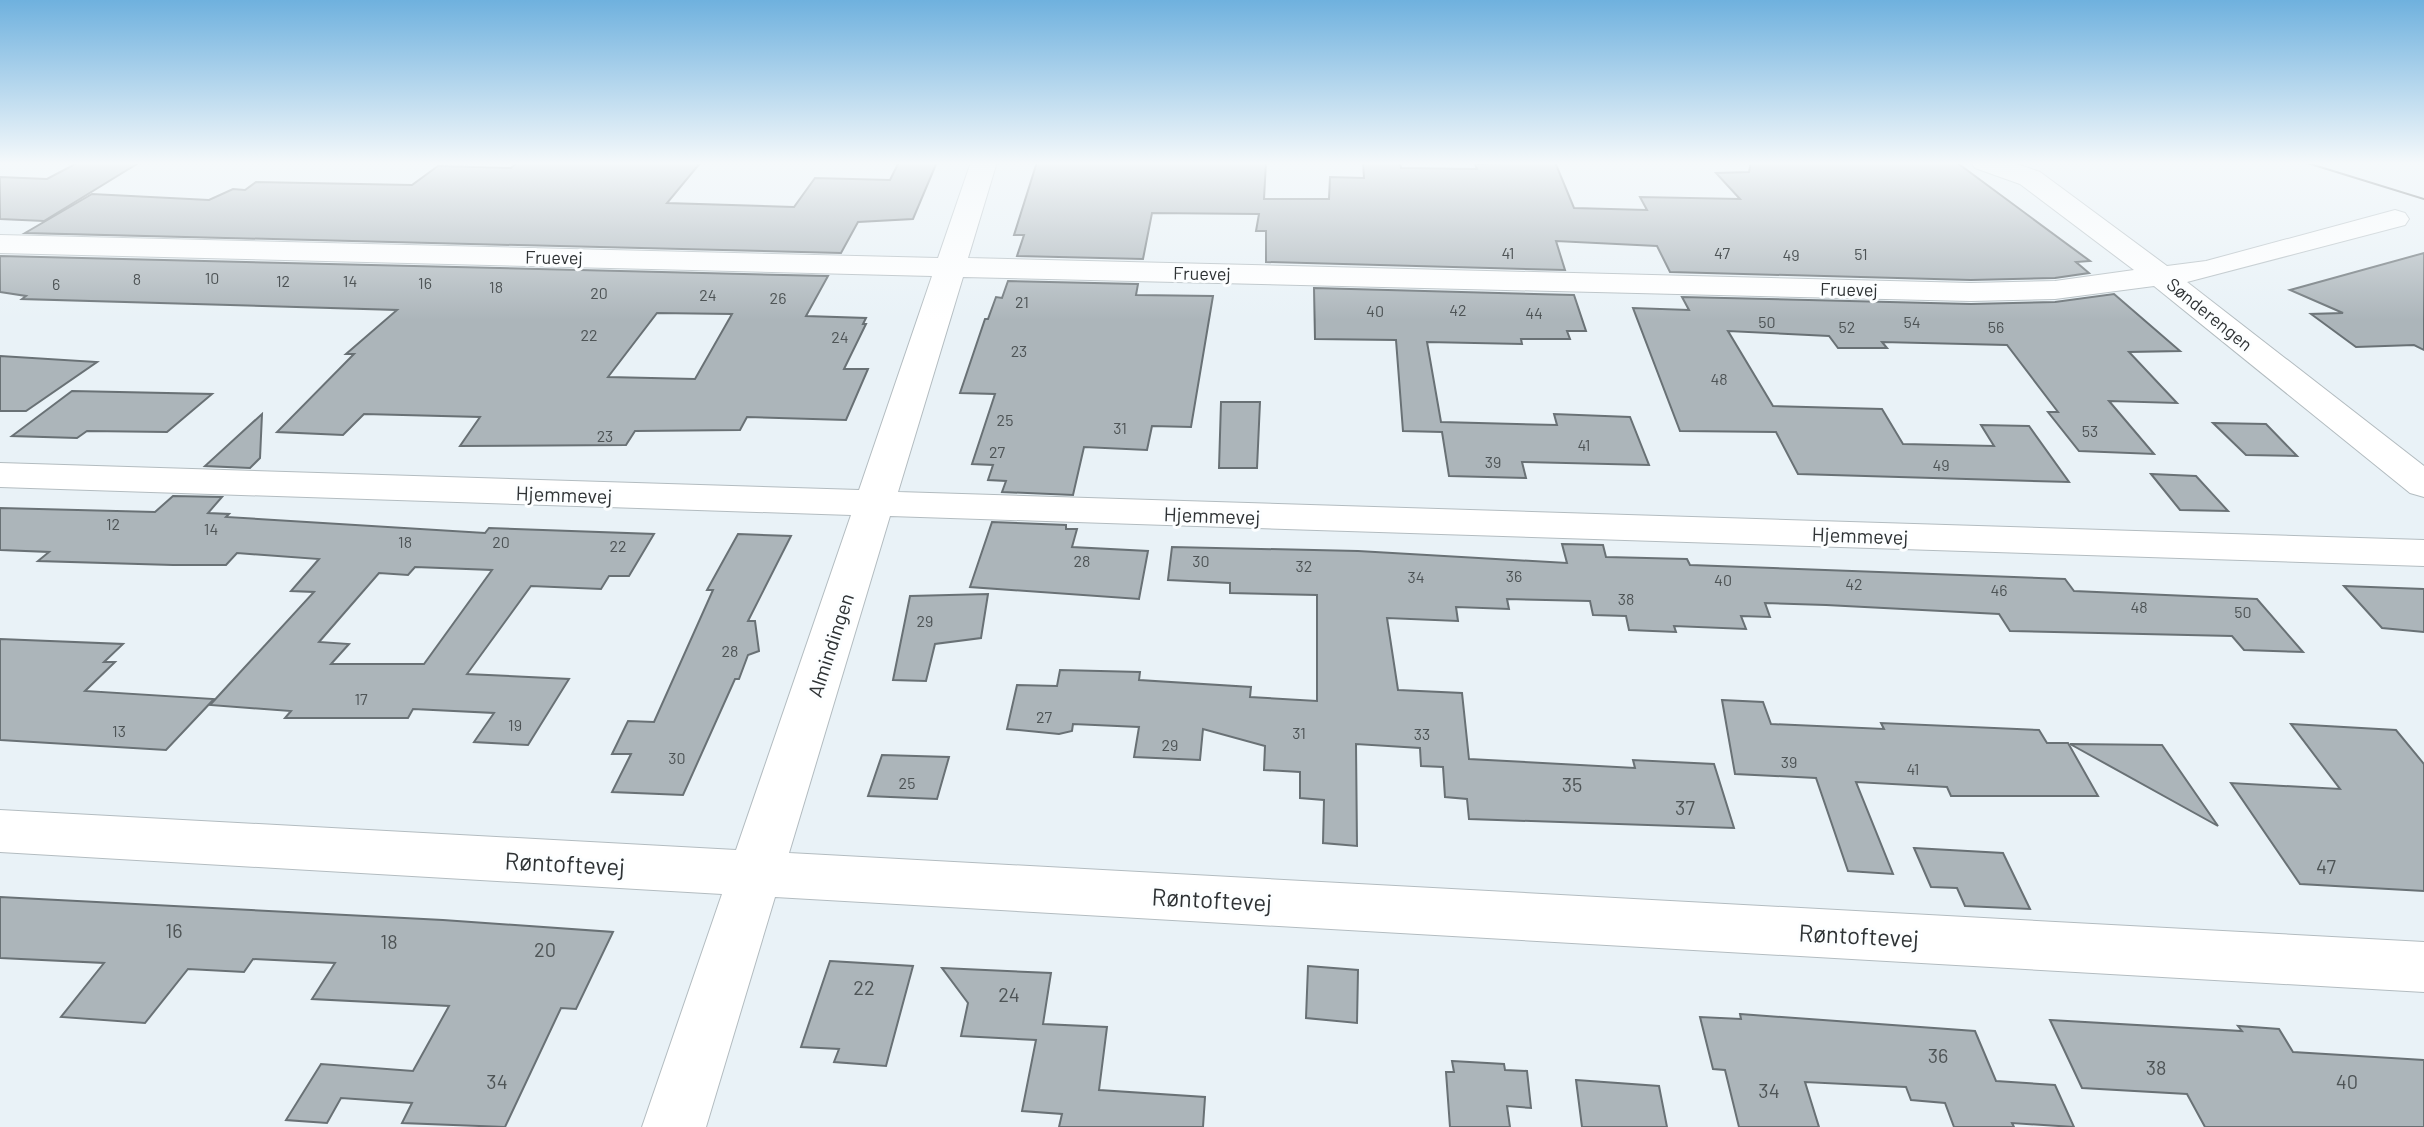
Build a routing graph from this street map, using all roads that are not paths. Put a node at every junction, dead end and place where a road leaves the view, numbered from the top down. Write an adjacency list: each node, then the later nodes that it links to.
1 (967, 215): 5 (street, Almindingen)
2 (2080, 215): 6 (street, Sønderengen)
3 (2395, 219): 6 (street, Fruevej)
4 (0, 244): 5 (street, Fruevej)
5 (950, 266): 6 (street, Fruevej); 9 (street, Almindingen)
6 (2164, 277): 8 (street, Sønderengen)
7 (0, 475): 9 (street, Hjemmevej)
8 (2424, 485)
9 (875, 504): 10 (street, Hjemmevej); 12 (street, Almindingen)
10 (2424, 553)
11 (0, 831): 12 (street, Røntoftevej)
12 (756, 874): 13 (street, Røntoftevej); 14 (street, Almindingen)
13 (2424, 967)
14 (674, 1127)

